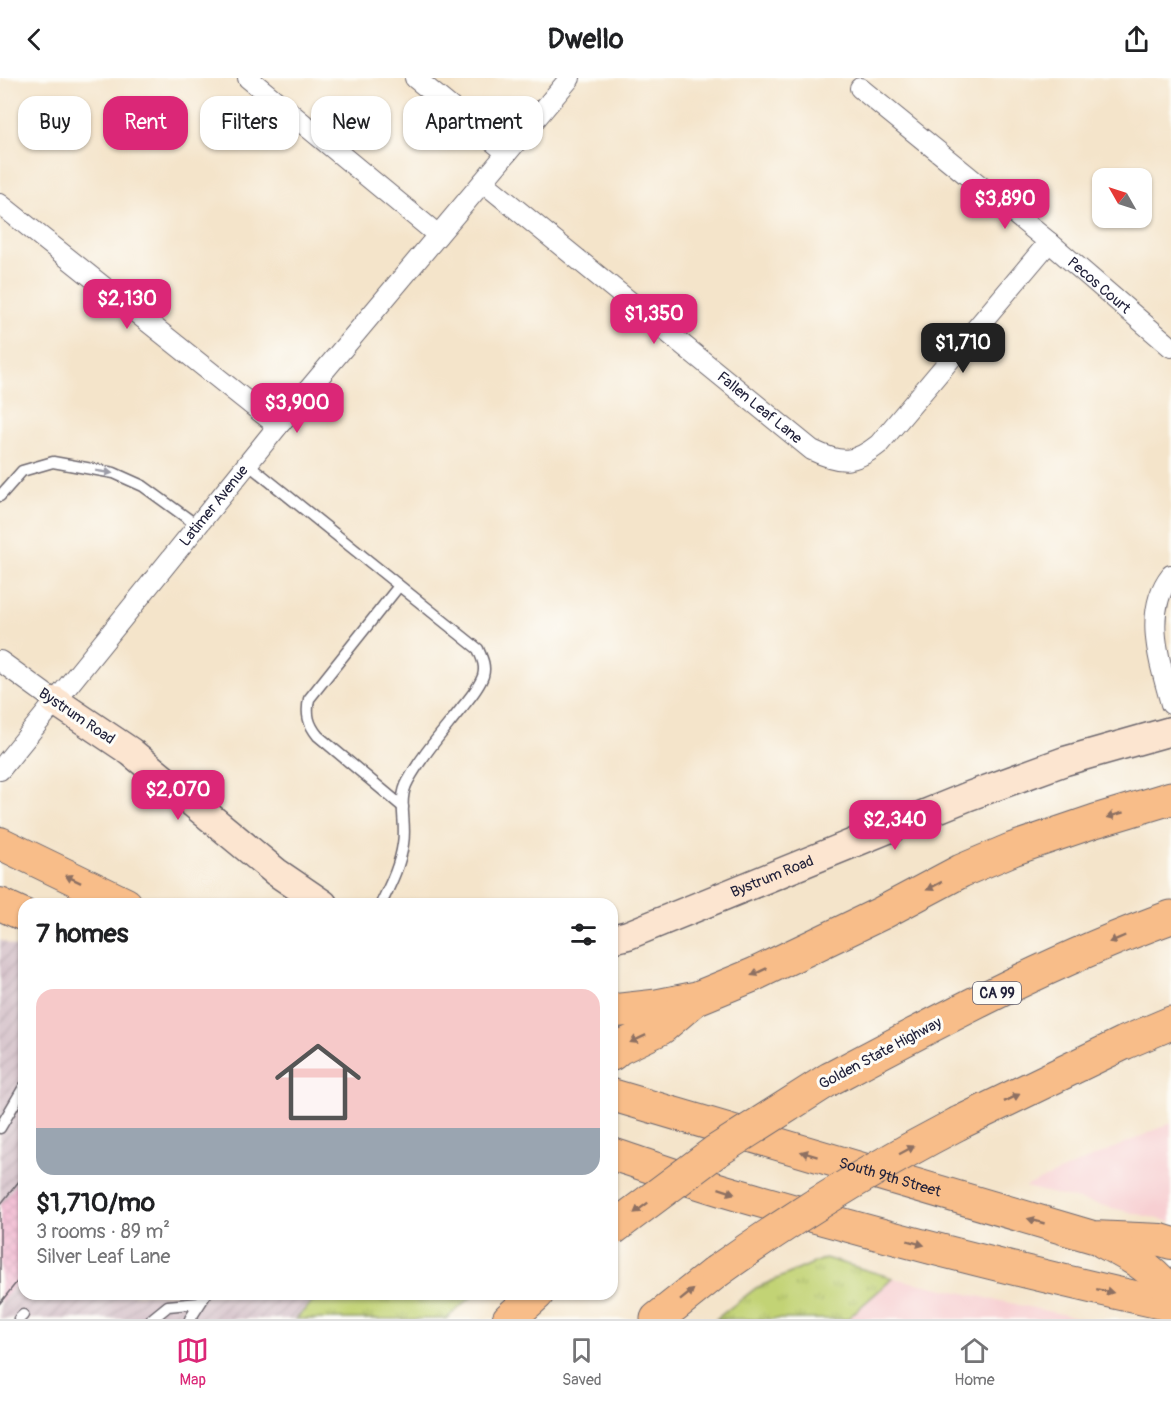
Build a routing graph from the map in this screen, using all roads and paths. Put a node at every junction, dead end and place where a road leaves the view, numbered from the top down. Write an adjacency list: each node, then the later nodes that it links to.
1 (248, 78): 8 (street)
2 (415, 78): 5 (street)
3 (569, 78): 5 (street, Latimer Avenue)
4 (860, 88): 9 (street, Pecos Court)
5 (507, 153): 6 (street, Latimer Avenue)
6 (483, 182): 8 (street, Latimer Avenue); 9 (street, Fallen Leaf Lane)
7 (0, 204): 11 (street)
8 (438, 235): 11 (street, Latimer Avenue)
9 (1049, 242): 10 (street, Pecos Court)
10 (1171, 347)
11 (278, 426): 12 (street, Latimer Avenue)
12 (248, 464): 14 (street, Latimer Avenue); 16 (lane)
13 (0, 496): 14 (lane, one-way to 14)
14 (198, 526): 18 (street, Latimer Avenue)
15 (1171, 575): 19 (street)
16 (399, 586): 23 (lane); 23 (lane)
17 (0, 661): 18 (street, Bystrum Road)
18 (55, 701): 21 (street, Latimer Avenue); 26 (street, Bystrum Road)
19 (1171, 704)
20 (1171, 731): 31 (street, Bystrum Road)
21 (0, 770)
22 (1171, 798): 32 (highway, one-way to 32)
23 (403, 807): 27 (lane)
24 (0, 843): 25 (main road, one-way to 24)
25 (114, 898)
26 (315, 898)
27 (384, 898)
28 (0, 904): 29 (main road)
29 (18, 912)
30 (1171, 917): 40 (highway, Golden State Highway / CA 99, one-way to 40, bridge)
31 (618, 938)
32 (697, 998): 33 (highway); 35 (highway, one-way to 35)
33 (618, 1010)
34 (1171, 1023): 51 (highway, one-way to 34, bridge)
35 (618, 1049)
36 (18, 1097): 38 (lane)
37 (618, 1097): 41 (main road, South 9th Street, one-way to 37)
38 (0, 1128)
39 (618, 1156): 47 (main road, one-way to 47)
40 (618, 1225)
41 (1093, 1237): 42 (main road, South 9th Street); 43 (main road)
42 (1171, 1243)
43 (1171, 1293)
44 (197, 1300): 48 (lane)
45 (201, 1300): 49 (lane)
46 (530, 1300): 50 (highway)
47 (1171, 1305)
48 (152, 1319)
49 (190, 1319)
50 (509, 1319)
51 (657, 1319)

